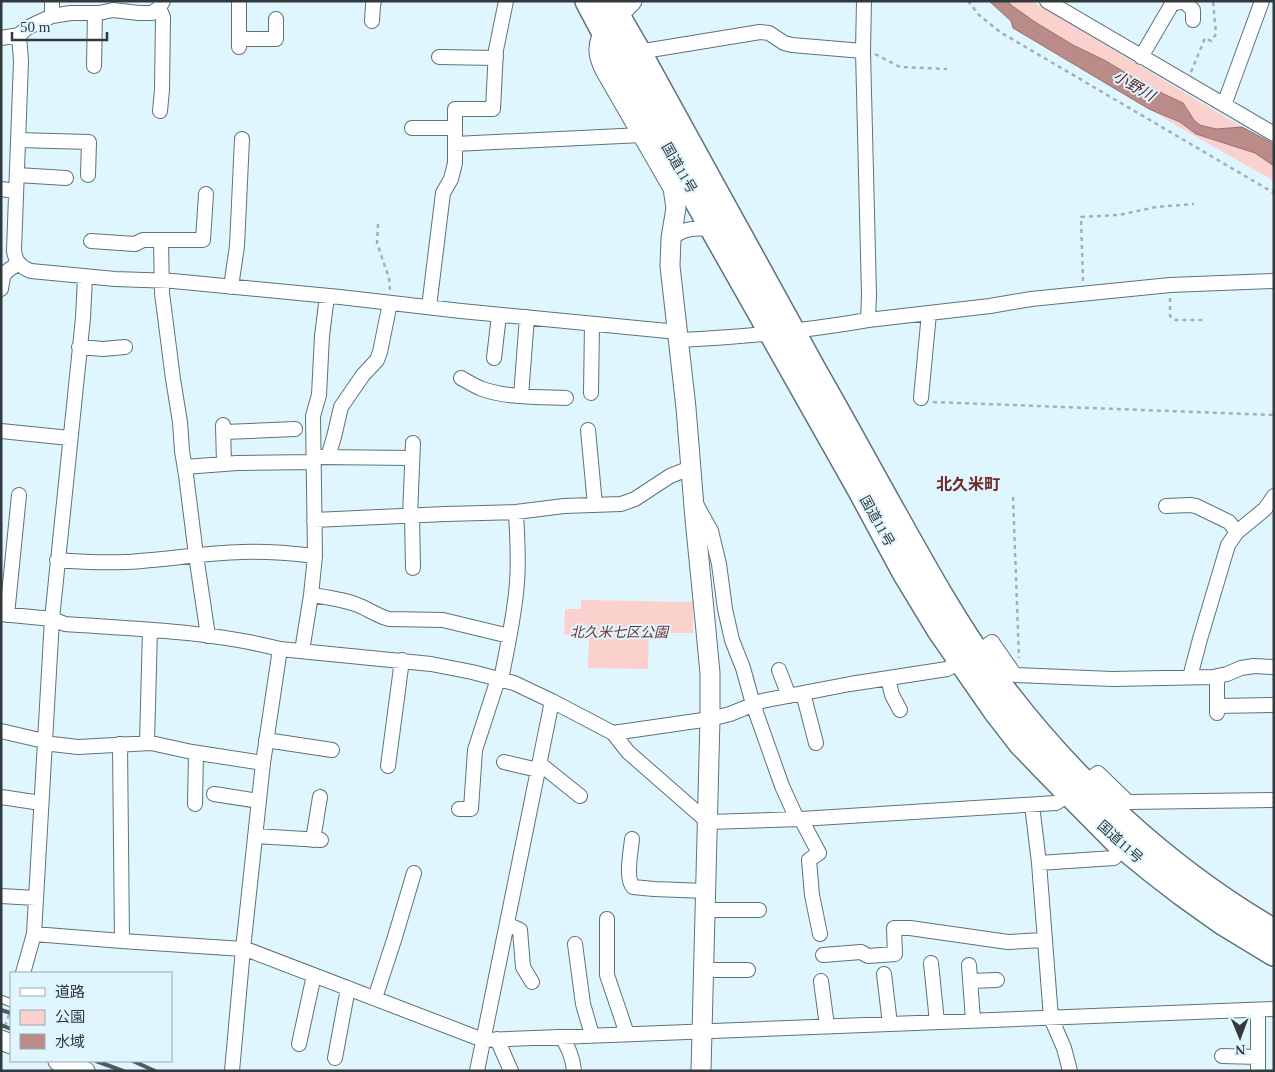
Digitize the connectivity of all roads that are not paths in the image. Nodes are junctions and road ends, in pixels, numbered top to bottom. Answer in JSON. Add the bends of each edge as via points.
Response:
{"nodes":[{"id":1,"x":52,"y":1,"type":"edge"},
{"id":2,"x":239,"y":1,"type":"edge"},
{"id":3,"x":374,"y":1,"type":"edge"},
{"id":4,"x":506,"y":1,"type":"edge"},
{"id":5,"x":588,"y":1,"type":"edge"},
{"id":6,"x":864,"y":1,"type":"edge"},
{"id":7,"x":1047,"y":1,"type":"edge"},
{"id":8,"x":1262,"y":1,"type":"edge"},
{"id":9,"x":1185,"y":2,"type":"edge"},
{"id":10,"x":154,"y":6,"type":"edge"},
{"id":11,"x":95,"y":13,"type":"junction"},
{"id":12,"x":615,"y":13,"type":"edge"},
{"id":13,"x":52,"y":16,"type":"junction"},
{"id":14,"x":276,"y":20,"type":"dead end"},
{"id":15,"x":1193,"y":20,"type":"dead end"},
{"id":16,"x":372,"y":21,"type":"dead end"},
{"id":17,"x":19,"y":35,"type":"junction"},
{"id":18,"x":1,"y":38,"type":"edge"},
{"id":19,"x":863,"y":51,"type":"junction"},
{"id":20,"x":638,"y":52,"type":"junction"},
{"id":21,"x":439,"y":57,"type":"dead end"},
{"id":22,"x":1142,"y":57,"type":"junction"},
{"id":23,"x":496,"y":58,"type":"junction"},
{"id":24,"x":94,"y":66,"type":"dead end"},
{"id":25,"x":1224,"y":104,"type":"junction"},
{"id":26,"x":160,"y":111,"type":"dead end"},
{"id":27,"x":412,"y":128,"type":"dead end"},
{"id":28,"x":455,"y":128,"type":"junction"},
{"id":29,"x":1274,"y":134,"type":"edge"},
{"id":30,"x":642,"y":135,"type":"junction"},
{"id":31,"x":242,"y":139,"type":"dead end"},
{"id":32,"x":18,"y":140,"type":"junction"},
{"id":33,"x":455,"y":144,"type":"junction"},
{"id":34,"x":17,"y":175,"type":"junction"},
{"id":35,"x":88,"y":175,"type":"dead end"},
{"id":36,"x":66,"y":178,"type":"dead end"},
{"id":37,"x":1,"y":189,"type":"edge"},
{"id":38,"x":16,"y":191,"type":"junction"},
{"id":39,"x":206,"y":194,"type":"dead end"},
{"id":40,"x":714,"y":229,"type":"junction"},
{"id":41,"x":671,"y":238,"type":"junction"},
{"id":42,"x":161,"y":240,"type":"junction"},
{"id":43,"x":91,"y":241,"type":"dead end"},
{"id":44,"x":18,"y":264,"type":"junction"},
{"id":45,"x":85,"y":277,"type":"junction"},
{"id":46,"x":162,"y":281,"type":"junction"},
{"id":47,"x":1274,"y":281,"type":"edge"},
{"id":48,"x":231,"y":287,"type":"junction"},
{"id":49,"x":1,"y":289,"type":"edge"},
{"id":50,"x":327,"y":296,"type":"junction"},
{"id":51,"x":390,"y":303,"type":"junction"},
{"id":52,"x":429,"y":308,"type":"junction"},
{"id":53,"x":929,"y":313,"type":"junction"},
{"id":54,"x":499,"y":315,"type":"junction"},
{"id":55,"x":527,"y":318,"type":"junction"},
{"id":56,"x":868,"y":320,"type":"junction"},
{"id":57,"x":592,"y":324,"type":"junction"},
{"id":58,"x":782,"y":332,"type":"junction"},
{"id":59,"x":678,"y":336,"type":"junction"},
{"id":60,"x":79,"y":347,"type":"junction"},
{"id":61,"x":125,"y":347,"type":"dead end"},
{"id":62,"x":494,"y":358,"type":"dead end"},
{"id":63,"x":461,"y":378,"type":"dead end"},
{"id":64,"x":591,"y":393,"type":"dead end"},
{"id":65,"x":521,"y":396,"type":"junction"},
{"id":66,"x":566,"y":398,"type":"dead end"},
{"id":67,"x":921,"y":398,"type":"road end"},
{"id":68,"x":295,"y":429,"type":"dead end"},
{"id":69,"x":588,"y":430,"type":"dead end"},
{"id":70,"x":1,"y":431,"type":"edge"},
{"id":71,"x":70,"y":438,"type":"junction"},
{"id":72,"x":414,"y":443,"type":"dead end"},
{"id":73,"x":328,"y":457,"type":"junction"},
{"id":74,"x":412,"y":458,"type":"junction"},
{"id":75,"x":313,"y":459,"type":"junction"},
{"id":76,"x":224,"y":464,"type":"junction"},
{"id":77,"x":185,"y":467,"type":"junction"},
{"id":78,"x":690,"y":468,"type":"junction"},
{"id":79,"x":19,"y":495,"type":"dead end"},
{"id":80,"x":1274,"y":496,"type":"edge"},
{"id":81,"x":693,"y":499,"type":"junction"},
{"id":82,"x":595,"y":504,"type":"junction"},
{"id":83,"x":1166,"y":506,"type":"dead end"},
{"id":84,"x":516,"y":512,"type":"junction"},
{"id":85,"x":411,"y":516,"type":"junction"},
{"id":86,"x":314,"y":520,"type":"junction"},
{"id":87,"x":1237,"y":532,"type":"junction"},
{"id":88,"x":196,"y":555,"type":"junction"},
{"id":89,"x":315,"y":556,"type":"junction"},
{"id":90,"x":58,"y":560,"type":"junction"},
{"id":91,"x":413,"y":568,"type":"dead end"},
{"id":92,"x":311,"y":595,"type":"junction"},
{"id":93,"x":4,"y":614,"type":"edge"},
{"id":94,"x":52,"y":619,"type":"junction"},
{"id":95,"x":150,"y":630,"type":"junction"},
{"id":96,"x":208,"y":636,"type":"junction"},
{"id":97,"x":509,"y":636,"type":"junction"},
{"id":98,"x":280,"y":649,"type":"junction"},
{"id":99,"x":302,"y":651,"type":"junction"},
{"id":100,"x":969,"y":657,"type":"junction"},
{"id":101,"x":402,"y":660,"type":"junction"},
{"id":102,"x":1274,"y":666,"type":"edge"},
{"id":103,"x":779,"y":670,"type":"dead end"},
{"id":104,"x":1217,"y":676,"type":"junction"},
{"id":105,"x":1190,"y":677,"type":"junction"},
{"id":106,"x":888,"y":678,"type":"junction"},
{"id":107,"x":500,"y":680,"type":"junction"},
{"id":108,"x":796,"y":694,"type":"junction"},
{"id":109,"x":552,"y":701,"type":"junction"},
{"id":110,"x":754,"y":704,"type":"junction"},
{"id":111,"x":1272,"y":705,"type":"dead end"},
{"id":112,"x":900,"y":710,"type":"dead end"},
{"id":113,"x":710,"y":720,"type":"junction"},
{"id":114,"x":1,"y":731,"type":"edge"},
{"id":115,"x":613,"y":732,"type":"junction"},
{"id":116,"x":266,"y":740,"type":"junction"},
{"id":117,"x":44,"y":741,"type":"junction"},
{"id":118,"x":147,"y":743,"type":"junction"},
{"id":119,"x":816,"y":743,"type":"dead end"},
{"id":120,"x":120,"y":744,"type":"junction"},
{"id":121,"x":332,"y":750,"type":"dead end"},
{"id":122,"x":196,"y":753,"type":"junction"},
{"id":123,"x":263,"y":762,"type":"junction"},
{"id":124,"x":504,"y":762,"type":"dead end"},
{"id":125,"x":388,"y":766,"type":"dead end"},
{"id":126,"x":539,"y":767,"type":"junction"},
{"id":127,"x":1077,"y":789,"type":"junction"},
{"id":128,"x":214,"y":794,"type":"dead end"},
{"id":129,"x":580,"y":796,"type":"dead end"},
{"id":130,"x":1,"y":797,"type":"edge"},
{"id":131,"x":320,"y":797,"type":"dead end"},
{"id":132,"x":1274,"y":800,"type":"edge"},
{"id":133,"x":259,"y":801,"type":"junction"},
{"id":134,"x":41,"y":803,"type":"junction"},
{"id":135,"x":194,"y":804,"type":"dead end"},
{"id":136,"x":1032,"y":805,"type":"junction"},
{"id":137,"x":459,"y":809,"type":"dead end"},
{"id":138,"x":799,"y":819,"type":"junction"},
{"id":139,"x":708,"y":822,"type":"junction"},
{"id":140,"x":255,"y":836,"type":"junction"},
{"id":141,"x":632,"y":839,"type":"dead end"},
{"id":142,"x":1123,"y":846,"type":"junction"},
{"id":143,"x":1039,"y":862,"type":"junction"},
{"id":144,"x":414,"y":873,"type":"dead end"},
{"id":145,"x":706,"y":891,"type":"junction"},
{"id":146,"x":1,"y":896,"type":"edge"},
{"id":147,"x":36,"y":898,"type":"junction"},
{"id":148,"x":706,"y":910,"type":"junction"},
{"id":149,"x":759,"y":910,"type":"dead end"},
{"id":150,"x":607,"y":919,"type":"dead end"},
{"id":151,"x":507,"y":924,"type":"junction"},
{"id":152,"x":1274,"y":932,"type":"edge"},
{"id":153,"x":34,"y":934,"type":"junction"},
{"id":154,"x":820,"y":934,"type":"dead end"},
{"id":155,"x":1044,"y":940,"type":"junction"},
{"id":156,"x":122,"y":941,"type":"junction"},
{"id":157,"x":575,"y":944,"type":"dead end"},
{"id":158,"x":243,"y":949,"type":"junction"},
{"id":159,"x":1274,"y":953,"type":"edge"},
{"id":160,"x":823,"y":955,"type":"dead end"},
{"id":161,"x":931,"y":963,"type":"dead end"},
{"id":162,"x":969,"y":965,"type":"dead end"},
{"id":163,"x":704,"y":970,"type":"junction"},
{"id":164,"x":748,"y":970,"type":"dead end"},
{"id":165,"x":23,"y":972,"type":"edge"},
{"id":166,"x":884,"y":974,"type":"dead end"},
{"id":167,"x":314,"y":975,"type":"junction"},
{"id":168,"x":997,"y":980,"type":"dead end"},
{"id":169,"x":821,"y":981,"type":"dead end"},
{"id":170,"x":970,"y":981,"type":"junction"},
{"id":171,"x":532,"y":982,"type":"dead end"},
{"id":172,"x":348,"y":988,"type":"junction"},
{"id":173,"x":375,"y":998,"type":"junction"},
{"id":174,"x":1274,"y":1009,"type":"edge"},
{"id":175,"x":1258,"y":1010,"type":"junction"},
{"id":176,"x":1050,"y":1018,"type":"junction"},
{"id":177,"x":973,"y":1020,"type":"junction"},
{"id":178,"x":937,"y":1022,"type":"junction"},
{"id":179,"x":890,"y":1024,"type":"junction"},
{"id":180,"x":827,"y":1026,"type":"junction"},
{"id":181,"x":702,"y":1031,"type":"junction"},
{"id":182,"x":627,"y":1034,"type":"junction"},
{"id":183,"x":592,"y":1036,"type":"junction"},
{"id":184,"x":562,"y":1037,"type":"junction"},
{"id":185,"x":490,"y":1040,"type":"junction"},
{"id":186,"x":299,"y":1044,"type":"dead end"},
{"id":187,"x":1222,"y":1056,"type":"dead end"},
{"id":188,"x":334,"y":1058,"type":"dead end"},
{"id":189,"x":61,"y":1062,"type":"edge"},
{"id":190,"x":1258,"y":1064,"type":"edge"},
{"id":191,"x":85,"y":1071,"type":"edge"},
{"id":192,"x":232,"y":1071,"type":"edge"},
{"id":193,"x":477,"y":1071,"type":"edge"},
{"id":194,"x":511,"y":1071,"type":"edge"},
{"id":195,"x":574,"y":1071,"type":"edge"},
{"id":196,"x":702,"y":1071,"type":"edge"},
{"id":197,"x":1070,"y":1071,"type":"edge"}],
"edges":[{"from":1,"to":13,"type":"street"},
{"from":2,"to":14,"type":"street","via":[[239,43],[276,39]]},
{"from":3,"to":16,"type":"street"},
{"from":4,"to":23,"type":"street"},
{"from":5,"to":12,"type":"highway","name":"国道11号"},
{"from":6,"to":19,"type":"street"},
{"from":7,"to":22,"type":"street"},
{"from":8,"to":25,"type":"street"},
{"from":9,"to":15,"type":"street","via":[[1193,10]]},
{"from":9,"to":22,"type":"street","via":[[1172,4]]},
{"from":10,"to":11,"type":"street"},
{"from":10,"to":26,"type":"street","via":[[163,18]]},
{"from":11,"to":13,"type":"street"},
{"from":11,"to":24,"type":"street"},
{"from":12,"to":20,"type":"highway","name":"国道11号"},
{"from":12,"to":30,"type":"street","via":[[598,49],[599,58]]},
{"from":12,"to":40,"type":"highway","name":"国道11号","via":[[646,110]]},
{"from":13,"to":17,"type":"street"},
{"from":17,"to":18,"type":"street"},
{"from":17,"to":32,"type":"street"},
{"from":19,"to":20,"type":"street","via":[[792,45],[760,32]]},
{"from":19,"to":56,"type":"street"},
{"from":20,"to":58,"type":"highway","name":"国道11号"},
{"from":21,"to":23,"type":"street"},
{"from":22,"to":25,"type":"street"},
{"from":23,"to":28,"type":"street","via":[[493,109],[455,109]]},
{"from":25,"to":29,"type":"street"},
{"from":27,"to":28,"type":"street"},
{"from":28,"to":33,"type":"street"},
{"from":30,"to":33,"type":"street"},
{"from":30,"to":41,"type":"street","via":[[673,188],[676,208]]},
{"from":31,"to":48,"type":"street","via":[[237,246]]},
{"from":32,"to":34,"type":"street"},
{"from":32,"to":35,"type":"street","via":[[89,142]]},
{"from":33,"to":52,"type":"street","via":[[455,163],[443,193]]},
{"from":34,"to":36,"type":"street"},
{"from":34,"to":38,"type":"street"},
{"from":37,"to":38,"type":"street"},
{"from":38,"to":44,"type":"street","via":[[14,250]]},
{"from":39,"to":42,"type":"street","via":[[203,240]]},
{"from":40,"to":41,"type":"street","via":[[695,228]]},
{"from":40,"to":58,"type":"highway","name":"国道11号"},
{"from":41,"to":59,"type":"street","via":[[670,266]]},
{"from":42,"to":43,"type":"street","via":[[143,240],[135,244]]},
{"from":42,"to":46,"type":"street"},
{"from":44,"to":45,"type":"street","via":[[30,271]]},
{"from":44,"to":49,"type":"street","via":[[5,271]]},
{"from":45,"to":46,"type":"street"},
{"from":45,"to":60,"type":"street"},
{"from":46,"to":48,"type":"street"},
{"from":46,"to":77,"type":"street"},
{"from":47,"to":53,"type":"street","via":[[1170,285]]},
{"from":48,"to":50,"type":"street"},
{"from":50,"to":51,"type":"street"},
{"from":50,"to":75,"type":"street","via":[[319,395],[313,416]]},
{"from":51,"to":52,"type":"street"},
{"from":51,"to":73,"type":"street","via":[[377,360],[362,375],[341,407]]},
{"from":52,"to":54,"type":"street"},
{"from":53,"to":56,"type":"street"},
{"from":53,"to":67,"type":"street"},
{"from":54,"to":55,"type":"street"},
{"from":54,"to":62,"type":"street"},
{"from":55,"to":57,"type":"street"},
{"from":55,"to":65,"type":"street"},
{"from":56,"to":58,"type":"street"},
{"from":57,"to":59,"type":"street"},
{"from":57,"to":64,"type":"street"},
{"from":58,"to":59,"type":"street","via":[[734,337]]},
{"from":58,"to":100,"type":"highway","name":"国道11号","via":[[906,574],[940,630]]},
{"from":59,"to":78,"type":"street"},
{"from":60,"to":61,"type":"street","via":[[102,350]]},
{"from":60,"to":71,"type":"street"},
{"from":63,"to":65,"type":"street","via":[[482,389]]},
{"from":65,"to":66,"type":"street"},
{"from":68,"to":76,"type":"street","via":[[224,428]]},
{"from":69,"to":82,"type":"street"},
{"from":70,"to":71,"type":"street"},
{"from":71,"to":90,"type":"street"},
{"from":72,"to":74,"type":"street"},
{"from":73,"to":74,"type":"street"},
{"from":73,"to":75,"type":"street"},
{"from":74,"to":85,"type":"street"},
{"from":75,"to":76,"type":"street"},
{"from":75,"to":86,"type":"street"},
{"from":76,"to":77,"type":"street"},
{"from":77,"to":88,"type":"street"},
{"from":78,"to":81,"type":"street"},
{"from":78,"to":82,"type":"street","via":[[670,476],[635,499],[621,504]]},
{"from":79,"to":93,"type":"street"},
{"from":80,"to":87,"type":"street","via":[[1265,509]]},
{"from":81,"to":110,"type":"street","via":[[711,531],[720,564],[732,640]]},
{"from":81,"to":113,"type":"street","via":[[710,673]]},
{"from":82,"to":84,"type":"street"},
{"from":83,"to":87,"type":"street","via":[[1196,506],[1229,522]]},
{"from":84,"to":85,"type":"street"},
{"from":84,"to":97,"type":"street","via":[[517,583]]},
{"from":85,"to":86,"type":"street"},
{"from":85,"to":91,"type":"street"},
{"from":86,"to":89,"type":"street"},
{"from":87,"to":105,"type":"street","via":[[1228,545]]},
{"from":88,"to":89,"type":"street","via":[[278,552]]},
{"from":88,"to":90,"type":"street","via":[[128,562]]},
{"from":88,"to":96,"type":"street"},
{"from":89,"to":92,"type":"street"},
{"from":90,"to":94,"type":"street"},
{"from":92,"to":97,"type":"street","via":[[356,604],[389,619],[443,620]]},
{"from":92,"to":99,"type":"street"},
{"from":93,"to":94,"type":"street"},
{"from":94,"to":95,"type":"street","via":[[65,624]]},
{"from":94,"to":117,"type":"street"},
{"from":95,"to":96,"type":"street"},
{"from":95,"to":118,"type":"street"},
{"from":96,"to":98,"type":"street"},
{"from":97,"to":107,"type":"street"},
{"from":98,"to":99,"type":"street"},
{"from":98,"to":116,"type":"street"},
{"from":99,"to":101,"type":"street"},
{"from":100,"to":105,"type":"street","via":[[992,642],[1016,675],[1112,679]]},
{"from":100,"to":106,"type":"street","via":[[947,669]]},
{"from":100,"to":127,"type":"highway","name":"国道11号","via":[[997,712],[1021,743]]},
{"from":101,"to":107,"type":"street"},
{"from":101,"to":125,"type":"street"},
{"from":102,"to":104,"type":"street","via":[[1241,668]]},
{"from":103,"to":108,"type":"street"},
{"from":104,"to":105,"type":"street"},
{"from":104,"to":111,"type":"street","via":[[1217,709]]},
{"from":106,"to":108,"type":"street"},
{"from":106,"to":112,"type":"street"},
{"from":107,"to":109,"type":"street"},
{"from":107,"to":137,"type":"street","via":[[470,749],[471,809]]},
{"from":108,"to":110,"type":"street"},
{"from":108,"to":119,"type":"street"},
{"from":109,"to":115,"type":"street"},
{"from":109,"to":126,"type":"street"},
{"from":110,"to":113,"type":"street"},
{"from":110,"to":138,"type":"street","via":[[782,786]]},
{"from":113,"to":115,"type":"street"},
{"from":113,"to":139,"type":"street"},
{"from":114,"to":117,"type":"street"},
{"from":115,"to":139,"type":"street","via":[[628,752]]},
{"from":116,"to":121,"type":"street"},
{"from":116,"to":123,"type":"street"},
{"from":117,"to":120,"type":"street","via":[[78,747]]},
{"from":117,"to":134,"type":"street"},
{"from":118,"to":120,"type":"street"},
{"from":118,"to":122,"type":"street"},
{"from":120,"to":156,"type":"street"},
{"from":122,"to":123,"type":"street"},
{"from":122,"to":135,"type":"street"},
{"from":123,"to":133,"type":"street"},
{"from":124,"to":126,"type":"street"},
{"from":126,"to":129,"type":"street"},
{"from":126,"to":151,"type":"street"},
{"from":127,"to":132,"type":"street","via":[[1098,773],[1128,802]]},
{"from":127,"to":136,"type":"street","via":[[1056,803]]},
{"from":127,"to":142,"type":"highway","name":"国道11号"},
{"from":127,"to":152,"type":"highway","name":"国道11号","via":[[1235,908]]},
{"from":128,"to":133,"type":"street"},
{"from":130,"to":134,"type":"street"},
{"from":131,"to":140,"type":"street","via":[[317,840]]},
{"from":133,"to":140,"type":"street"},
{"from":134,"to":147,"type":"street"},
{"from":136,"to":138,"type":"street"},
{"from":136,"to":143,"type":"street"},
{"from":138,"to":139,"type":"street"},
{"from":138,"to":154,"type":"street","via":[[819,853],[809,860]]},
{"from":139,"to":145,"type":"street"},
{"from":140,"to":158,"type":"street"},
{"from":141,"to":145,"type":"street","via":[[629,883],[633,887]]},
{"from":142,"to":143,"type":"street","via":[[1114,858]]},
{"from":142,"to":159,"type":"highway","name":"国道11号","via":[[1223,922]]},
{"from":143,"to":155,"type":"street"},
{"from":144,"to":173,"type":"street"},
{"from":145,"to":148,"type":"street"},
{"from":146,"to":147,"type":"street"},
{"from":147,"to":153,"type":"street"},
{"from":148,"to":149,"type":"street"},
{"from":148,"to":163,"type":"street"},
{"from":150,"to":182,"type":"street","via":[[607,975]]},
{"from":151,"to":171,"type":"street","via":[[520,930],[523,967]]},
{"from":151,"to":185,"type":"street"},
{"from":153,"to":156,"type":"street"},
{"from":153,"to":165,"type":"street"},
{"from":155,"to":160,"type":"street","via":[[1008,942],[894,928],[895,954]]},
{"from":155,"to":176,"type":"street"},
{"from":156,"to":158,"type":"street"},
{"from":157,"to":183,"type":"street","via":[[583,1004]]},
{"from":158,"to":167,"type":"street"},
{"from":158,"to":192,"type":"street"},
{"from":161,"to":178,"type":"street"},
{"from":162,"to":170,"type":"street"},
{"from":163,"to":164,"type":"street"},
{"from":163,"to":181,"type":"street"},
{"from":166,"to":179,"type":"street"},
{"from":167,"to":172,"type":"street"},
{"from":167,"to":186,"type":"street"},
{"from":168,"to":170,"type":"street"},
{"from":169,"to":180,"type":"street"},
{"from":170,"to":177,"type":"street"},
{"from":172,"to":173,"type":"street"},
{"from":172,"to":188,"type":"street"},
{"from":173,"to":185,"type":"street"},
{"from":174,"to":175,"type":"street"},
{"from":175,"to":176,"type":"street"},
{"from":175,"to":190,"type":"street"},
{"from":176,"to":177,"type":"street"},
{"from":176,"to":197,"type":"street","via":[[1064,1048]]},
{"from":177,"to":178,"type":"street"},
{"from":178,"to":179,"type":"street"},
{"from":179,"to":180,"type":"street"},
{"from":180,"to":181,"type":"street"},
{"from":181,"to":182,"type":"street"},
{"from":181,"to":196,"type":"street"},
{"from":182,"to":183,"type":"street"},
{"from":183,"to":184,"type":"street"},
{"from":184,"to":185,"type":"street"},
{"from":184,"to":195,"type":"street","via":[[569,1049]]},
{"from":185,"to":193,"type":"street"},
{"from":185,"to":194,"type":"street"},
{"from":187,"to":190,"type":"street"},
{"from":189,"to":191,"type":"street"}]}
